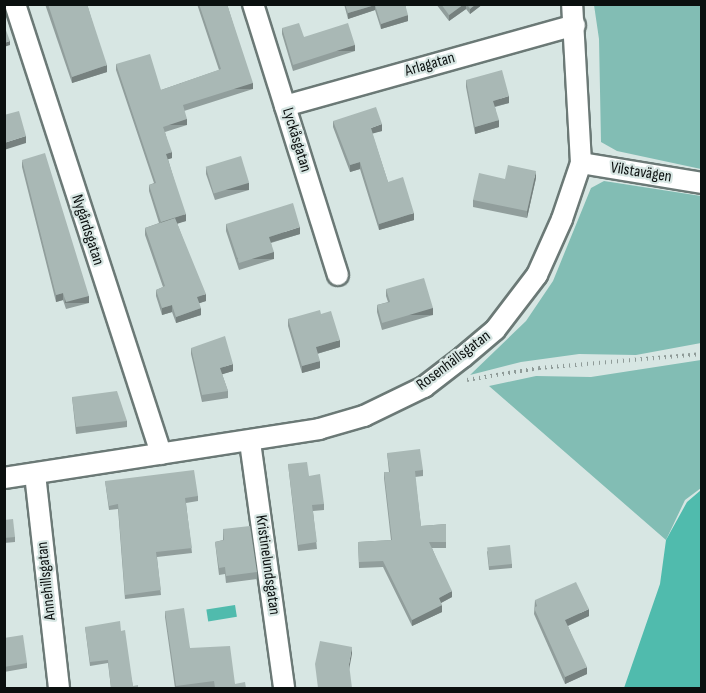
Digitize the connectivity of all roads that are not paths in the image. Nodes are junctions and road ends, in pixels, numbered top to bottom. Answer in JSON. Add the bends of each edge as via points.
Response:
{"nodes":[{"id":1,"x":15,"y":4,"type":"edge"},
{"id":2,"x":253,"y":4,"type":"edge"},
{"id":3,"x":572,"y":4,"type":"edge"},
{"id":4,"x":576,"y":24,"type":"junction"},
{"id":5,"x":285,"y":106,"type":"junction"},
{"id":6,"x":581,"y":163,"type":"junction"},
{"id":7,"x":702,"y":183,"type":"edge"},
{"id":8,"x":338,"y":275,"type":"dead end"},
{"id":9,"x":250,"y":442,"type":"junction"},
{"id":10,"x":161,"y":454,"type":"junction"},
{"id":11,"x":35,"y":474,"type":"junction"},
{"id":12,"x":4,"y":478,"type":"edge"},
{"id":13,"x":59,"y":688,"type":"edge"},
{"id":14,"x":284,"y":688,"type":"edge"}],
"edges":[{"from":1,"to":10,"type":"street","name":"Nygårdsgatan"},
{"from":2,"to":5,"type":"street","name":"Lyckåsgatan"},
{"from":3,"to":4,"type":"street","name":"Rosenhällsgatan"},
{"from":4,"to":5,"type":"street","name":"Arlagatan"},
{"from":4,"to":6,"type":"street","name":"Rosenhällsgatan"},
{"from":5,"to":8,"type":"street","name":"Lyckåsgatan"},
{"from":6,"to":7,"type":"street","name":"Vilstavägen"},
{"from":6,"to":9,"type":"street","name":"Rosenhällsgatan","via":[[537,275],[495,330],[463,357],[424,387],[364,416]]},
{"from":9,"to":10,"type":"street","name":"Rosenhällsgatan"},
{"from":9,"to":14,"type":"street","name":"Kristinelundsgatan"},
{"from":10,"to":11,"type":"street","name":"Rosenhällsgatan"},
{"from":11,"to":12,"type":"street","name":"Rosenhällsgatan"},
{"from":11,"to":13,"type":"street","name":"Annehillsgatan"}]}
